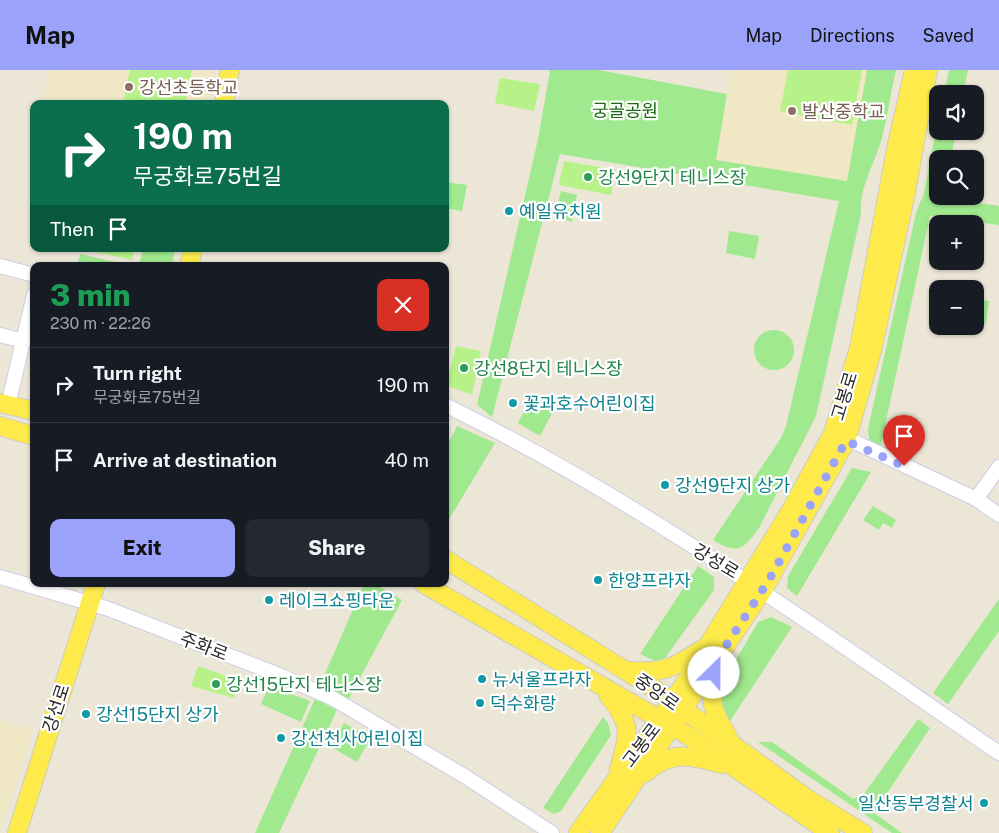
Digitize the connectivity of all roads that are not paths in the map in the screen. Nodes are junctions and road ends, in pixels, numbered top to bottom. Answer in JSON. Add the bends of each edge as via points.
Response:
{"nodes":[{"id":1,"x":230,"y":70,"type":"edge"},
{"id":2,"x":914,"y":70,"type":"edge"},
{"id":3,"x":928,"y":70,"type":"edge"},
{"id":4,"x":225,"y":100,"type":"edge"},
{"id":5,"x":0,"y":266,"type":"edge"},
{"id":6,"x":30,"y":274,"type":"edge"},
{"id":7,"x":30,"y":313,"type":"edge"},
{"id":8,"x":0,"y":335,"type":"edge"},
{"id":9,"x":24,"y":341,"type":"junction"},
{"id":10,"x":4,"y":404,"type":"edge"},
{"id":11,"x":449,"y":407,"type":"edge"},
{"id":12,"x":30,"y":410,"type":"edge"},
{"id":13,"x":1,"y":430,"type":"edge"},
{"id":14,"x":30,"y":435,"type":"edge"},
{"id":15,"x":846,"y":441,"type":"junction"},
{"id":16,"x":999,"y":467,"type":"edge"},
{"id":17,"x":976,"y":499,"type":"junction"},
{"id":18,"x":999,"y":515,"type":"edge"},
{"id":19,"x":449,"y":561,"type":"edge"},
{"id":20,"x":0,"y":577,"type":"edge"},
{"id":21,"x":746,"y":579,"type":"junction"},
{"id":22,"x":30,"y":585,"type":"edge"},
{"id":23,"x":36,"y":587,"type":"edge"},
{"id":24,"x":95,"y":587,"type":"edge"},
{"id":25,"x":429,"y":587,"type":"edge"},
{"id":26,"x":763,"y":590,"type":"junction"},
{"id":27,"x":89,"y":602,"type":"junction"},
{"id":28,"x":712,"y":654,"type":"junction"},
{"id":29,"x":627,"y":671,"type":"junction"},
{"id":30,"x":602,"y":686,"type":"junction"},
{"id":31,"x":678,"y":706,"type":"junction"},
{"id":32,"x":666,"y":723,"type":"junction"},
{"id":33,"x":734,"y":746,"type":"junction"},
{"id":34,"x":999,"y":754,"type":"edge"},
{"id":35,"x":734,"y":768,"type":"junction"},
{"id":36,"x":618,"y":776,"type":"junction"},
{"id":37,"x":634,"y":783,"type":"junction"},
{"id":38,"x":17,"y":833,"type":"edge"},
{"id":39,"x":552,"y":833,"type":"edge"},
{"id":40,"x":578,"y":833,"type":"edge"},
{"id":41,"x":600,"y":833,"type":"edge"},
{"id":42,"x":830,"y":833,"type":"edge"},
{"id":43,"x":863,"y":833,"type":"edge"}],
"edges":[{"from":1,"to":4,"type":"main road"},
{"from":2,"to":21,"type":"main road","name":"고봉로","via":[[859,348],[833,433]]},
{"from":3,"to":15,"type":"main road","name":"고봉로","via":[[872,351]]},
{"from":5,"to":6,"type":"street"},
{"from":7,"to":9,"type":"street"},
{"from":8,"to":9,"type":"street"},
{"from":9,"to":10,"type":"street"},
{"from":10,"to":12,"type":"main road"},
{"from":11,"to":21,"type":"street","name":"강성로","via":[[604,492]]},
{"from":13,"to":14,"type":"main road"},
{"from":15,"to":17,"type":"street","via":[[857,443]]},
{"from":15,"to":26,"type":"main road","name":"고봉로"},
{"from":16,"to":17,"type":"street"},
{"from":17,"to":18,"type":"street"},
{"from":19,"to":29,"type":"main road","name":"중앙로"},
{"from":20,"to":22,"type":"street","name":"주화로"},
{"from":21,"to":26,"type":"street","name":"강성로"},
{"from":21,"to":28,"type":"main road","name":"고봉로"},
{"from":23,"to":27,"type":"street","name":"주화로"},
{"from":24,"to":27,"type":"main road","name":"강선로"},
{"from":25,"to":30,"type":"main road","name":"중앙로"},
{"from":26,"to":28,"type":"main road","name":"고봉로"},
{"from":26,"to":34,"type":"street","name":"강성로"},
{"from":27,"to":38,"type":"main road","name":"강선로"},
{"from":27,"to":39,"type":"street","name":"주화로","via":[[332,698],[466,777]]},
{"from":28,"to":29,"type":"main road","via":[[668,670]]},
{"from":28,"to":31,"type":"main road","name":"고봉로"},
{"from":28,"to":33,"type":"main road","via":[[711,704]]},
{"from":29,"to":31,"type":"main road","name":"중앙로"},
{"from":30,"to":32,"type":"main road","name":"중앙로"},
{"from":30,"to":36,"type":"main road","via":[[627,722],[627,738]]},
{"from":31,"to":32,"type":"main road","name":"고봉로"},
{"from":31,"to":33,"type":"main road","name":"중앙로"},
{"from":32,"to":35,"type":"main road","name":"중앙로"},
{"from":32,"to":36,"type":"main road","name":"고봉로"},
{"from":32,"to":37,"type":"main road","name":"고봉로"},
{"from":33,"to":43,"type":"main road","name":"중앙로","via":[[811,801]]},
{"from":35,"to":37,"type":"main road","via":[[676,756],[657,762]]},
{"from":35,"to":42,"type":"main road","name":"중앙로"},
{"from":36,"to":40,"type":"main road","name":"고봉로"},
{"from":37,"to":41,"type":"main road","name":"고봉로"}]}
